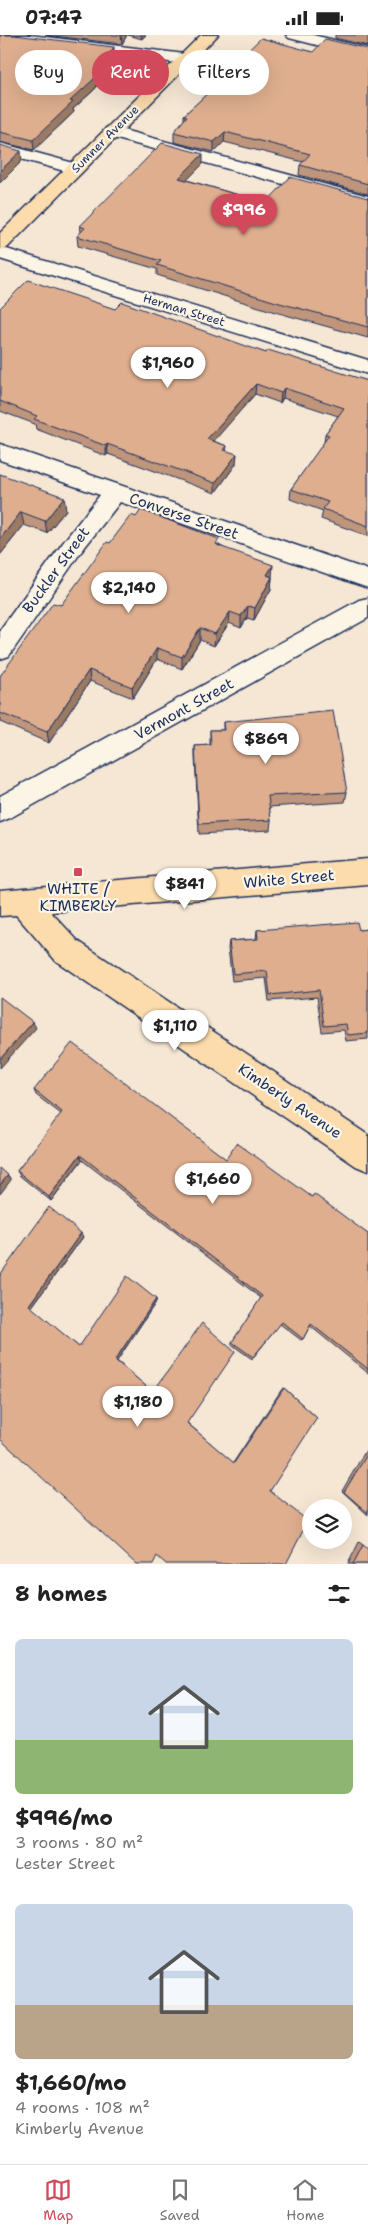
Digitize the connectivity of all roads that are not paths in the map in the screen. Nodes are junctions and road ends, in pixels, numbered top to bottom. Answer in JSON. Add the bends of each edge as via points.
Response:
{"nodes":[{"id":1,"x":210,"y":35,"type":"edge"},
{"id":2,"x":294,"y":35,"type":"edge"},
{"id":3,"x":0,"y":36,"type":"edge"},
{"id":4,"x":194,"y":50,"type":"edge"},
{"id":5,"x":368,"y":53,"type":"edge"},
{"id":6,"x":179,"y":58,"type":"edge"},
{"id":7,"x":179,"y":65,"type":"edge"},
{"id":8,"x":112,"y":132,"type":"junction"},
{"id":9,"x":0,"y":148,"type":"edge"},
{"id":10,"x":75,"y":169,"type":"junction"},
{"id":11,"x":368,"y":202,"type":"edge"},
{"id":12,"x":0,"y":244,"type":"edge"},
{"id":13,"x":0,"y":253,"type":"edge"},
{"id":14,"x":368,"y":367,"type":"edge"},
{"id":15,"x":0,"y":452,"type":"edge"},
{"id":16,"x":114,"y":493,"type":"junction"},
{"id":17,"x":368,"y":579,"type":"edge"},
{"id":18,"x":368,"y":607,"type":"edge"},
{"id":19,"x":0,"y":649,"type":"edge"},
{"id":20,"x":0,"y":810,"type":"edge"},
{"id":21,"x":368,"y":873,"type":"edge"},
{"id":22,"x":12,"y":903,"type":"edge"},
{"id":23,"x":368,"y":1154,"type":"edge"}],
"edges":[{"from":1,"to":4,"type":"main road","name":"Sumner Avenue"},
{"from":2,"to":5,"type":"street"},
{"from":3,"to":6,"type":"street"},
{"from":7,"to":8,"type":"main road","name":"Sumner Avenue"},
{"from":8,"to":10,"type":"main road","name":"Sumner Avenue"},
{"from":8,"to":11,"type":"street"},
{"from":9,"to":10,"type":"street"},
{"from":10,"to":12,"type":"main road","name":"Sumner Avenue"},
{"from":13,"to":14,"type":"street","name":"Herman Street"},
{"from":15,"to":16,"type":"street","name":"Converse Street"},
{"from":16,"to":17,"type":"street","name":"Converse Street"},
{"from":16,"to":19,"type":"street","name":"Buckler Street"},
{"from":18,"to":20,"type":"street","name":"Vermont Street"},
{"from":21,"to":22,"type":"main road","name":"White Street"},
{"from":22,"to":23,"type":"main road","name":"Kimberly Avenue","via":[[67,951]]}]}
